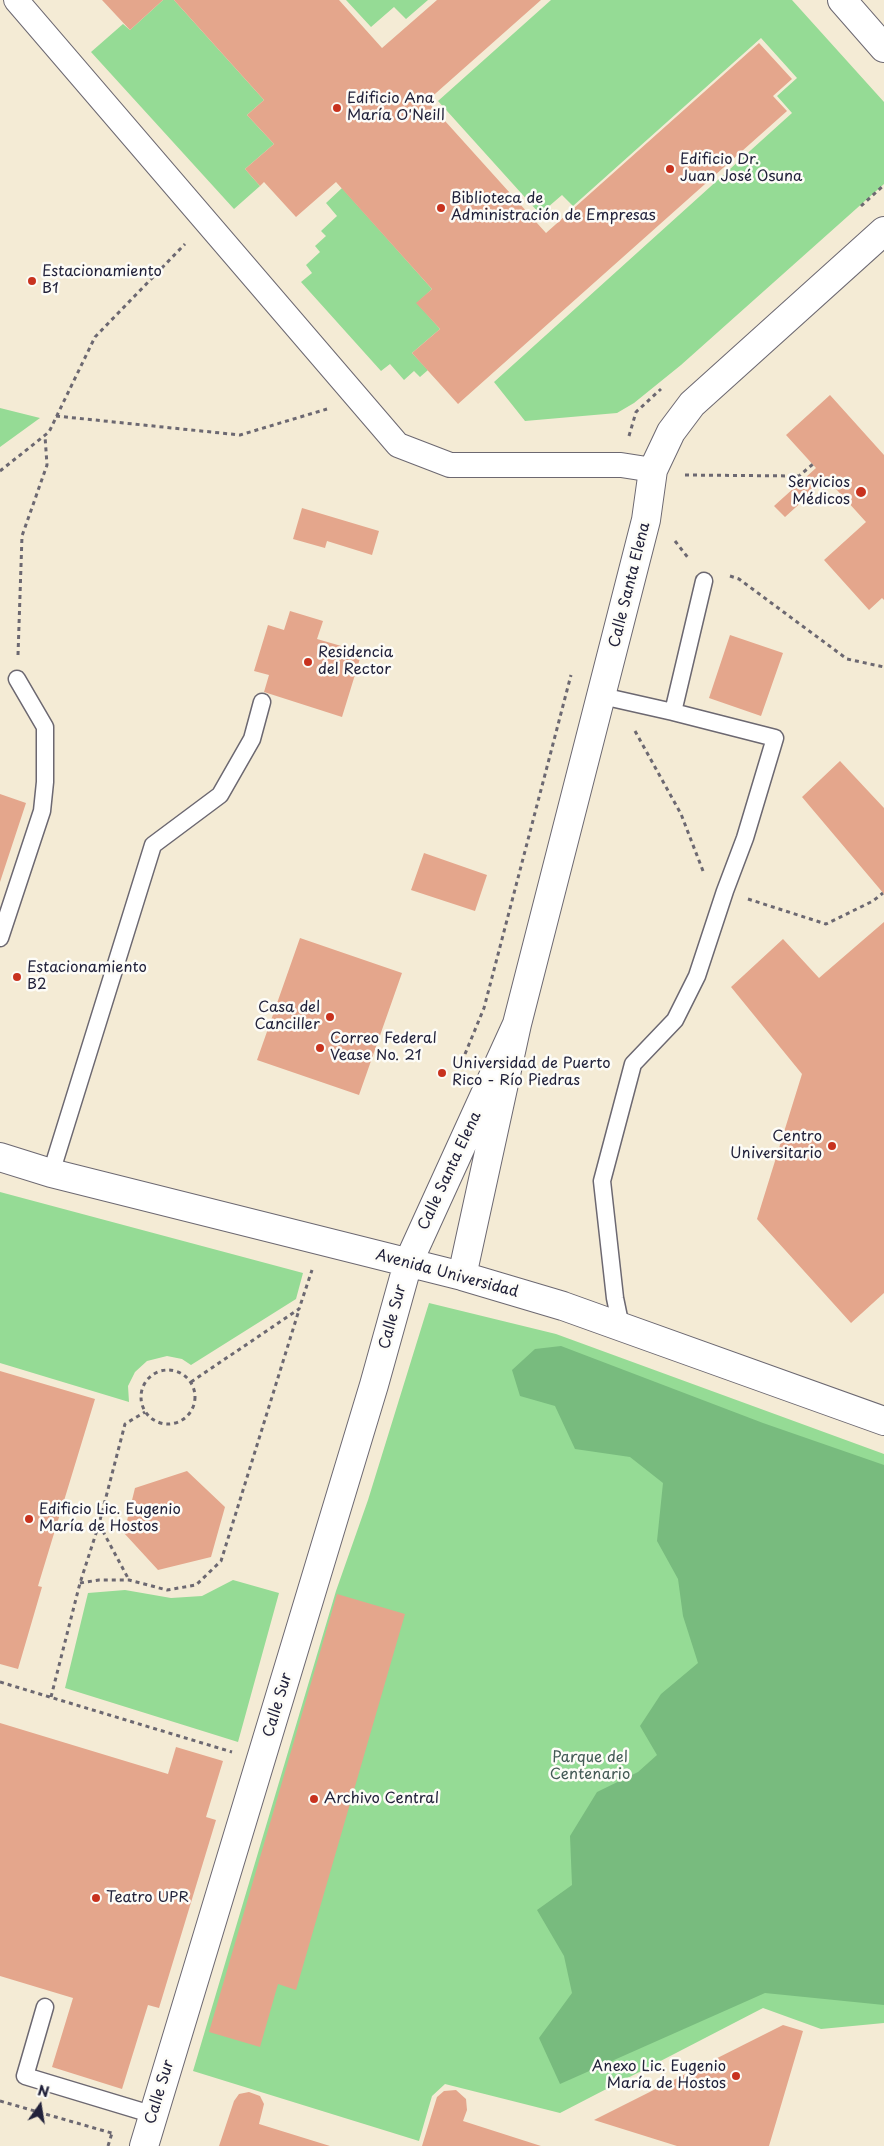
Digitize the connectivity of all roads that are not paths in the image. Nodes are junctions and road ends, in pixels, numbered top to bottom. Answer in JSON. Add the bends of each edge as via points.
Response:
{"nodes":[{"id":1,"x":16,"y":0,"type":"edge"},
{"id":2,"x":842,"y":0,"type":"edge"},
{"id":3,"x":884,"y":48,"type":"edge"},
{"id":4,"x":884,"y":231,"type":"edge"},
{"id":5,"x":653,"y":470,"type":"junction"},
{"id":6,"x":704,"y":581,"type":"dead end"},
{"id":7,"x":17,"y":679,"type":"road end"},
{"id":8,"x":602,"y":696,"type":"junction"},
{"id":9,"x":262,"y":702,"type":"dead end"},
{"id":10,"x":673,"y":712,"type":"junction"},
{"id":11,"x":0,"y":938,"type":"edge"},
{"id":12,"x":517,"y":1024,"type":"junction"},
{"id":13,"x":0,"y":1157,"type":"edge"},
{"id":14,"x":51,"y":1173,"type":"junction"},
{"id":15,"x":408,"y":1263,"type":"junction"},
{"id":16,"x":462,"y":1276,"type":"junction"},
{"id":17,"x":621,"y":1327,"type":"junction"},
{"id":18,"x":884,"y":1421,"type":"edge"},
{"id":19,"x":45,"y":2007,"type":"dead end"},
{"id":20,"x":154,"y":2115,"type":"junction"},
{"id":21,"x":145,"y":2145,"type":"edge"}],
"edges":[{"from":1,"to":5,"type":"street","via":[[398,445],[450,465],[621,466]]},
{"from":2,"to":3,"type":"street"},
{"from":4,"to":5,"type":"street","name":"Calle Santa Elena","via":[[692,404],[671,432]]},
{"from":5,"to":8,"type":"street","name":"Calle Santa Elena","via":[[646,520]]},
{"from":6,"to":10,"type":"lane"},
{"from":7,"to":11,"type":"lane","via":[[45,727],[45,782],[42,811]]},
{"from":8,"to":10,"type":"lane"},
{"from":8,"to":12,"type":"street","name":"Calle Santa Elena"},
{"from":9,"to":14,"type":"lane","via":[[252,739],[220,795],[153,845]]},
{"from":10,"to":17,"type":"lane","via":[[775,738],[746,838],[697,976],[675,1020],[633,1064],[602,1181],[614,1298]]},
{"from":12,"to":15,"type":"street","name":"Calle Santa Elena"},
{"from":12,"to":16,"type":"street","name":"Calle Santa Elena"},
{"from":13,"to":14,"type":"street","name":"Avenida Universidad"},
{"from":14,"to":15,"type":"street","name":"Avenida Universidad"},
{"from":15,"to":16,"type":"street","name":"Avenida Universidad"},
{"from":15,"to":20,"type":"street","name":"Calle Sur"},
{"from":16,"to":17,"type":"street","name":"Avenida Universidad"},
{"from":17,"to":18,"type":"street","name":"Avenida Universidad"},
{"from":19,"to":20,"type":"lane","via":[[25,2076]]},
{"from":20,"to":21,"type":"street","name":"Calle Sur"}]}
